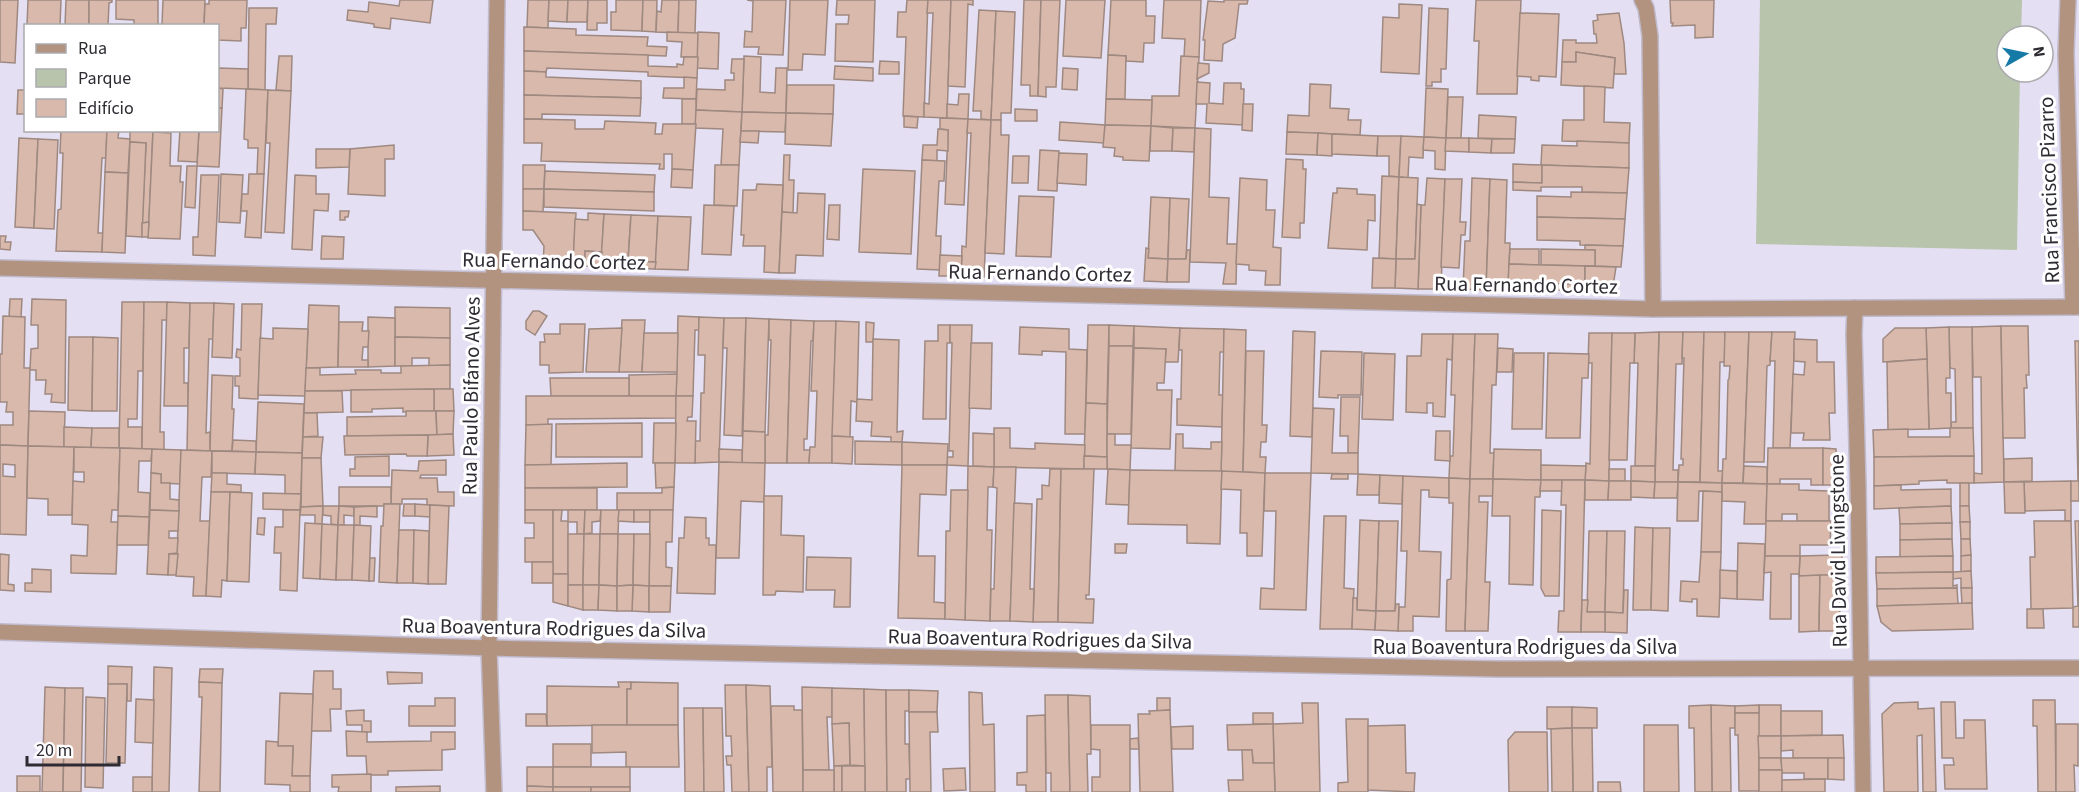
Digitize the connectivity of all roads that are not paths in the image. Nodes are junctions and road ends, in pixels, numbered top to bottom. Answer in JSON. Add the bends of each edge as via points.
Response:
{"nodes":[{"id":1,"x":497,"y":0,"type":"edge"},
{"id":2,"x":1642,"y":0,"type":"edge"},
{"id":3,"x":2068,"y":0,"type":"edge"},
{"id":4,"x":0,"y":268,"type":"edge"},
{"id":5,"x":494,"y":281,"type":"junction"},
{"id":6,"x":2076,"y":307,"type":"edge"},
{"id":7,"x":1855,"y":308,"type":"junction"},
{"id":8,"x":1653,"y":309,"type":"junction"},
{"id":9,"x":0,"y":632,"type":"edge"},
{"id":10,"x":489,"y":648,"type":"junction"},
{"id":11,"x":2079,"y":668,"type":"edge"},
{"id":12,"x":1861,"y":669,"type":"junction"},
{"id":13,"x":494,"y":792,"type":"edge"},
{"id":14,"x":1863,"y":792,"type":"edge"}],
"edges":[{"from":1,"to":5,"type":"street","name":"Rua Paulo Bifano Alves"},
{"from":2,"to":8,"type":"street","via":[[1650,36]]},
{"from":3,"to":6,"type":"street","name":"Rua Francisco Pizarro","via":[[2066,53]]},
{"from":4,"to":5,"type":"street","name":"Rua Fernando Cortez"},
{"from":5,"to":8,"type":"street","name":"Rua Fernando Cortez"},
{"from":5,"to":10,"type":"street","name":"Rua Paulo Bifano Alves"},
{"from":6,"to":7,"type":"street","name":"Rua Fernando Cortez"},
{"from":7,"to":8,"type":"street","name":"Rua Fernando Cortez"},
{"from":7,"to":12,"type":"street","name":"Rua David Livingstone"},
{"from":9,"to":10,"type":"street","name":"Rua Boaventura Rodrigues da Silva"},
{"from":10,"to":12,"type":"street","name":"Rua Boaventura Rodrigues da Silva","via":[[1486,669]]},
{"from":10,"to":13,"type":"street","name":"Rua Paulo Bifano Alves"},
{"from":11,"to":12,"type":"street","name":"Rua Boaventura Rodrigues da Silva"},
{"from":12,"to":14,"type":"street","name":"Rua David Livingstone"}]}
